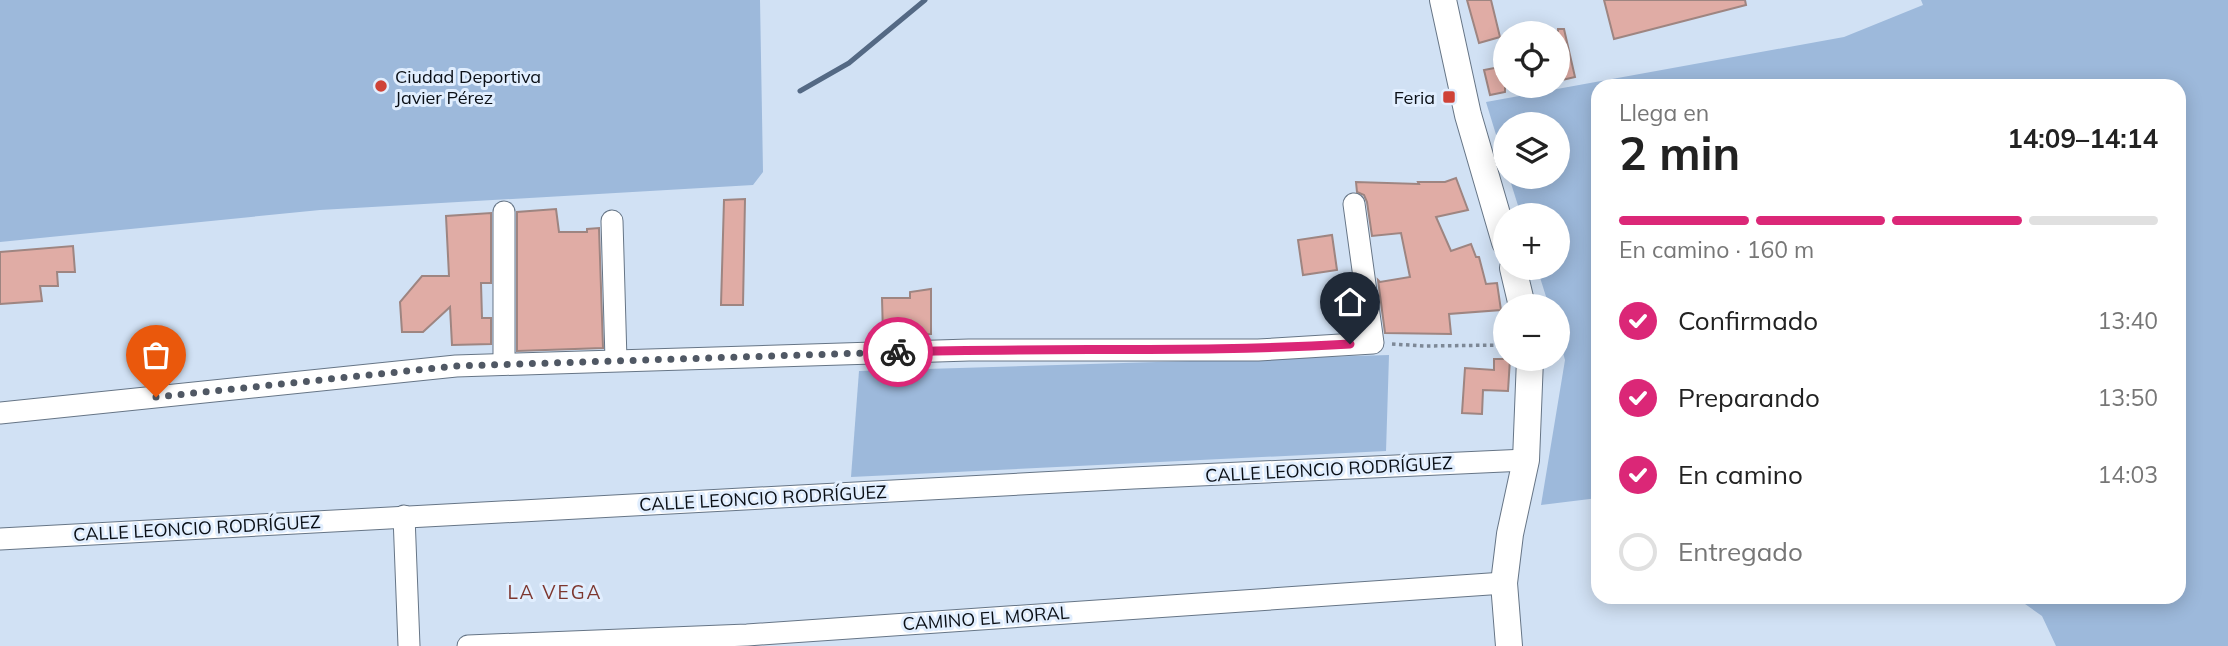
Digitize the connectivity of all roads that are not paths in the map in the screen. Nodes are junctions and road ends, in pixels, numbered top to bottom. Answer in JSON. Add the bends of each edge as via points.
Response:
{"nodes":[{"id":1,"x":1443,"y":0,"type":"edge"},
{"id":2,"x":1494,"y":203,"type":"edge"},
{"id":3,"x":1354,"y":204,"type":"dead end"},
{"id":4,"x":504,"y":212,"type":"dead end"},
{"id":5,"x":612,"y":221,"type":"dead end"},
{"id":6,"x":616,"y":360,"type":"junction"},
{"id":7,"x":504,"y":364,"type":"junction"},
{"id":8,"x":1530,"y":371,"type":"edge"},
{"id":9,"x":0,"y":413,"type":"edge"},
{"id":10,"x":1526,"y":460,"type":"junction"},
{"id":11,"x":404,"y":516,"type":"junction"},
{"id":12,"x":0,"y":539,"type":"edge"},
{"id":13,"x":1504,"y":583,"type":"junction"},
{"id":14,"x":747,"y":640,"type":"edge"},
{"id":15,"x":409,"y":646,"type":"edge"},
{"id":16,"x":468,"y":646,"type":"edge"},
{"id":17,"x":1509,"y":646,"type":"edge"}],
"edges":[{"from":1,"to":2,"type":"main road","via":[[1468,115]]},
{"from":3,"to":6,"type":"street","via":[[1373,343],[1258,350],[969,350]]},
{"from":4,"to":7,"type":"street"},
{"from":5,"to":6,"type":"street"},
{"from":6,"to":7,"type":"street"},
{"from":7,"to":9,"type":"street"},
{"from":8,"to":10,"type":"main road"},
{"from":10,"to":11,"type":"street","name":"CALLE LEONCIO RODRÍGUEZ"},
{"from":10,"to":13,"type":"main road"},
{"from":11,"to":12,"type":"street","name":"CALLE LEONCIO RODRÍGUEZ"},
{"from":11,"to":15,"type":"street"},
{"from":13,"to":14,"type":"street","name":"CAMINO EL MORAL"},
{"from":13,"to":17,"type":"main road"},
{"from":14,"to":16,"type":"street","name":"CAMINO EL MORAL"}]}
